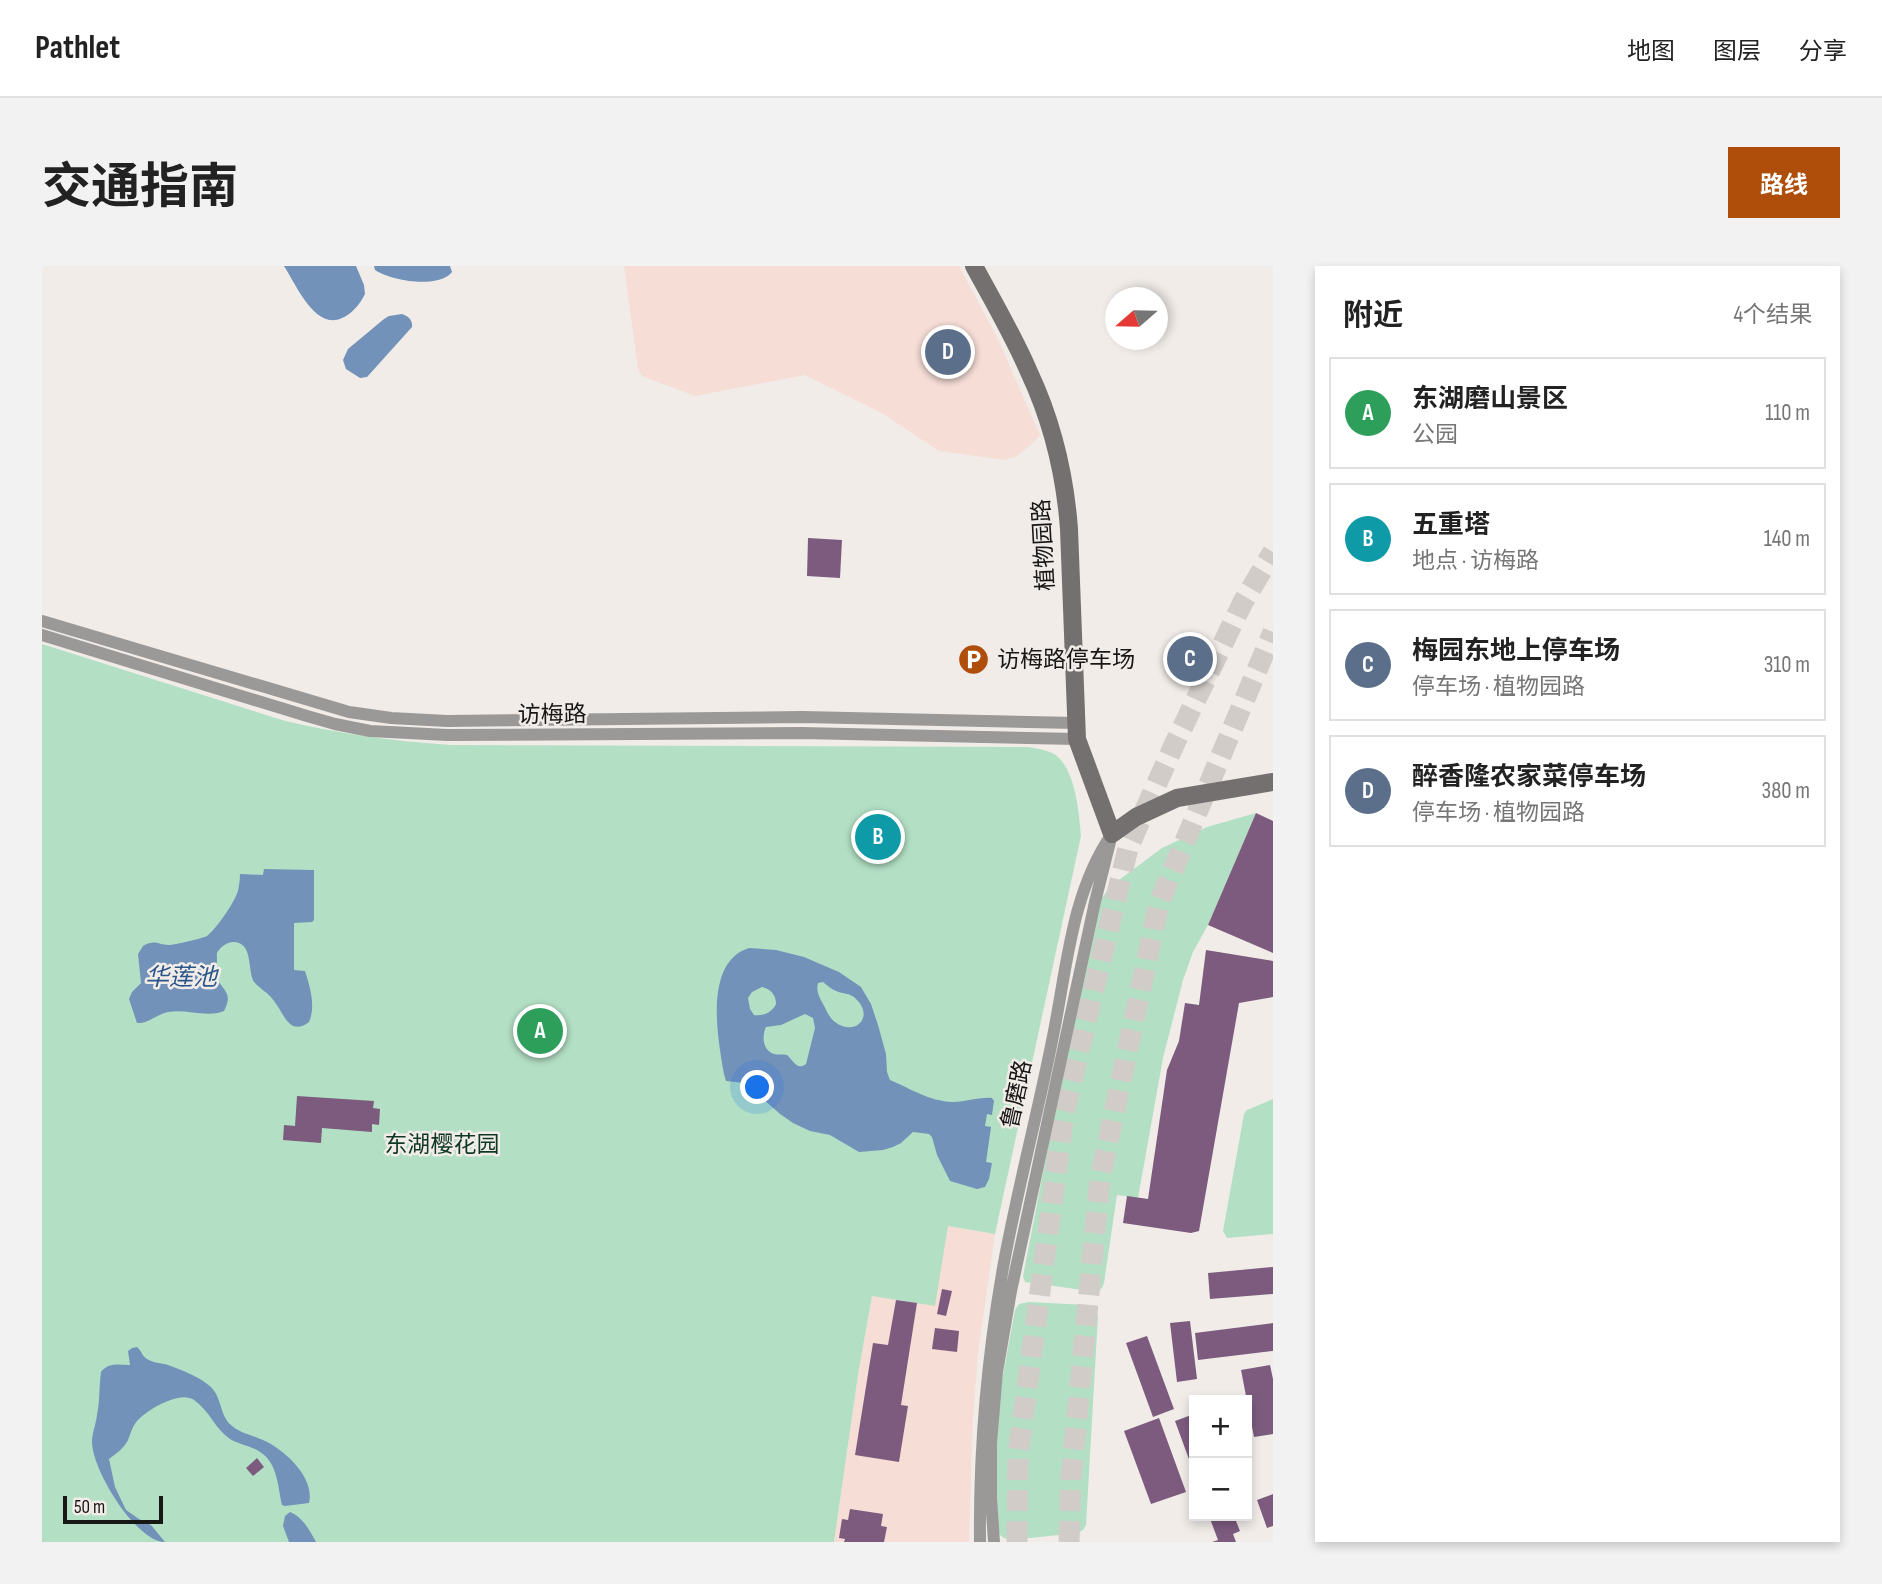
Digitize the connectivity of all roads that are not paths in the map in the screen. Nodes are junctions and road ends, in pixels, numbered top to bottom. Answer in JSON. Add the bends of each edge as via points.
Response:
{"nodes":[{"id":1,"x":974,"y":266,"type":"edge"},
{"id":2,"x":42,"y":621,"type":"edge"},
{"id":3,"x":64,"y":634,"type":"junction"},
{"id":4,"x":42,"y":635,"type":"edge"},
{"id":5,"x":447,"y":721,"type":"junction"},
{"id":6,"x":1077,"y":731,"type":"junction"},
{"id":7,"x":447,"y":735,"type":"junction"},
{"id":8,"x":1273,"y":782,"type":"edge"},
{"id":9,"x":1112,"y":834,"type":"junction"},
{"id":10,"x":980,"y":1542,"type":"edge"},
{"id":11,"x":993,"y":1542,"type":"edge"}],
"edges":[{"from":1,"to":6,"type":"street","name":"植物园路","via":[[1030,373],[1063,477]]},
{"from":2,"to":3,"type":"street","name":"访梅路"},
{"from":3,"to":4,"type":"street","name":"访梅路"},
{"from":3,"to":5,"type":"street","name":"访梅路","via":[[349,712]]},
{"from":3,"to":7,"type":"street","name":"访梅路","via":[[335,724],[370,731]]},
{"from":5,"to":6,"type":"street","name":"访梅路","via":[[803,716]]},
{"from":5,"to":7,"type":"street"},
{"from":6,"to":7,"type":"street","name":"访梅路"},
{"from":6,"to":9,"type":"street","name":"植物园路"},
{"from":8,"to":9,"type":"street","name":"鲁磨路","via":[[1177,798]]},
{"from":9,"to":10,"type":"street","name":"鲁磨路","via":[[1094,862],[1081,901],[1003,1269],[983,1414]]},
{"from":9,"to":11,"type":"street","via":[[997,1372],[991,1443]]}]}
